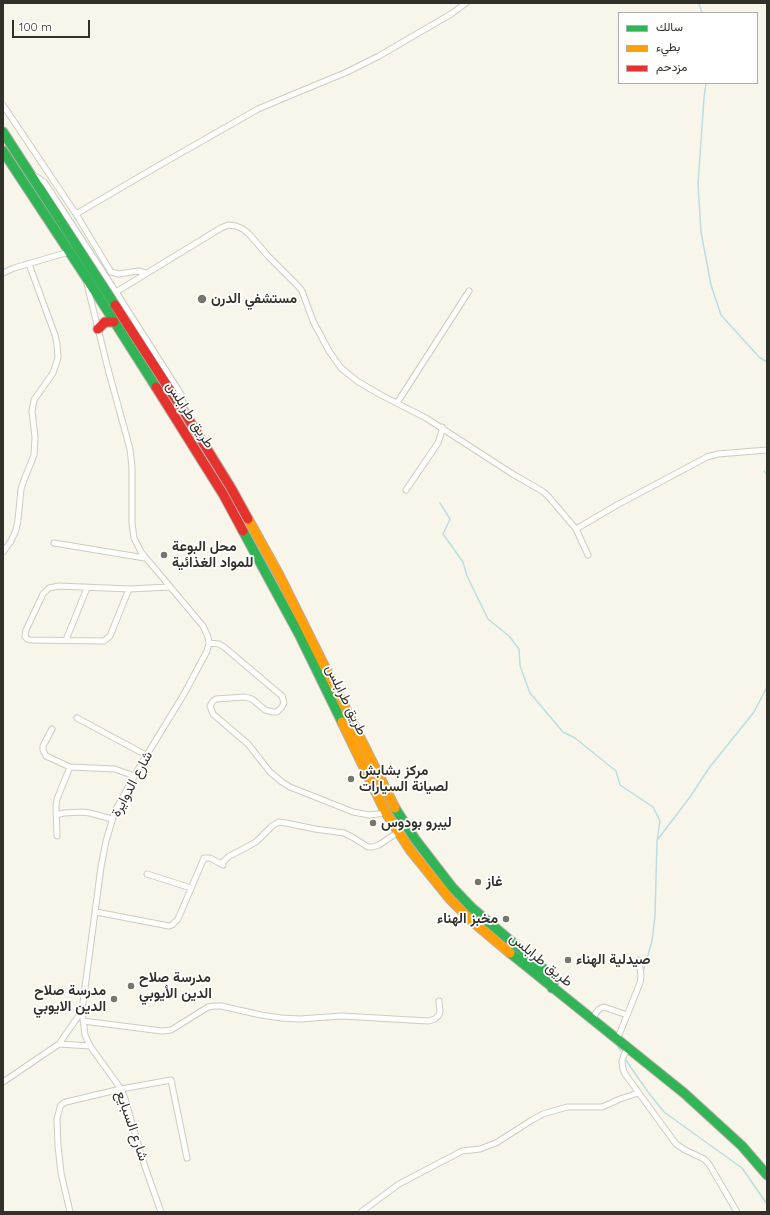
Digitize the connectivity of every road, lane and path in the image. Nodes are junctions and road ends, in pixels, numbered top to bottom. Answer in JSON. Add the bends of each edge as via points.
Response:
{"nodes":[{"id":1,"x":466,"y":3,"type":"edge"},
{"id":2,"x":3,"y":105,"type":"edge"},
{"id":3,"x":3,"y":132,"type":"edge"},
{"id":4,"x":3,"y":151,"type":"edge"},
{"id":5,"x":31,"y":174,"type":"junction"},
{"id":6,"x":76,"y":214,"type":"junction"},
{"id":7,"x":69,"y":252,"type":"junction"},
{"id":8,"x":29,"y":264,"type":"junction"},
{"id":9,"x":3,"y":273,"type":"edge"},
{"id":10,"x":146,"y":273,"type":"junction"},
{"id":11,"x":86,"y":277,"type":"junction"},
{"id":12,"x":469,"y":290,"type":"dead end"},
{"id":13,"x":116,"y":292,"type":"junction"},
{"id":14,"x":114,"y":322,"type":"junction"},
{"id":15,"x":98,"y":328,"type":"junction"},
{"id":16,"x":397,"y":403,"type":"junction"},
{"id":17,"x":186,"y":415,"type":"junction"},
{"id":18,"x":442,"y":427,"type":"junction"},
{"id":19,"x":767,"y":450,"type":"edge"},
{"id":20,"x":406,"y":490,"type":"dead end"},
{"id":21,"x":576,"y":529,"type":"junction"},
{"id":22,"x":54,"y":543,"type":"dead end"},
{"id":23,"x":3,"y":552,"type":"edge"},
{"id":24,"x":588,"y":555,"type":"dead end"},
{"id":25,"x":145,"y":558,"type":"junction"},
{"id":26,"x":170,"y":587,"type":"junction"},
{"id":27,"x":87,"y":588,"type":"junction"},
{"id":28,"x":129,"y":589,"type":"junction"},
{"id":29,"x":66,"y":640,"type":"junction"},
{"id":30,"x":209,"y":643,"type":"junction"},
{"id":31,"x":78,"y":718,"type":"dead end"},
{"id":32,"x":52,"y":729,"type":"dead end"},
{"id":33,"x":146,"y":755,"type":"junction"},
{"id":34,"x":70,"y":767,"type":"junction"},
{"id":35,"x":134,"y":776,"type":"junction"},
{"id":36,"x":386,"y":813,"type":"junction"},
{"id":37,"x":56,"y":815,"type":"junction"},
{"id":38,"x":112,"y":819,"type":"junction"},
{"id":39,"x":398,"y":832,"type":"junction"},
{"id":40,"x":57,"y":836,"type":"dead end"},
{"id":41,"x":147,"y":874,"type":"dead end"},
{"id":42,"x":191,"y":888,"type":"junction"},
{"id":43,"x":96,"y":912,"type":"junction"},
{"id":44,"x":639,"y":960,"type":"dead end"},
{"id":45,"x":552,"y":988,"type":"junction"},
{"id":46,"x":439,"y":1001,"type":"dead end"},
{"id":47,"x":82,"y":1010,"type":"junction"},
{"id":48,"x":627,"y":1015,"type":"junction"},
{"id":49,"x":592,"y":1019,"type":"junction"},
{"id":50,"x":83,"y":1022,"type":"junction"},
{"id":51,"x":617,"y":1040,"type":"junction"},
{"id":52,"x":59,"y":1044,"type":"junction"},
{"id":53,"x":90,"y":1046,"type":"junction"},
{"id":54,"x":628,"y":1048,"type":"junction"},
{"id":55,"x":3,"y":1082,"type":"edge"},
{"id":56,"x":120,"y":1089,"type":"junction"},
{"id":57,"x":638,"y":1093,"type":"junction"},
{"id":58,"x":187,"y":1158,"type":"dead end"},
{"id":59,"x":767,"y":1175,"type":"edge"},
{"id":60,"x":70,"y":1212,"type":"edge"},
{"id":61,"x":161,"y":1212,"type":"edge"},
{"id":62,"x":361,"y":1212,"type":"edge"},
{"id":63,"x":737,"y":1212,"type":"edge"}],
"edges":[{"from":1,"to":6,"type":"street","via":[[379,56],[258,109]]},
{"from":2,"to":6,"type":"street"},
{"from":3,"to":5,"type":"highway"},
{"from":4,"to":7,"type":"highway","name":"طريق طرابلس"},
{"from":5,"to":13,"type":"street","via":[[44,183]]},
{"from":5,"to":17,"type":"highway"},
{"from":6,"to":10,"type":"street","via":[[111,272]]},
{"from":7,"to":8,"type":"street"},
{"from":7,"to":11,"type":"highway","name":"طريق طرابلس"},
{"from":8,"to":9,"type":"street"},
{"from":8,"to":23,"type":"street","via":[[55,335],[58,358],[53,373],[34,400],[34,455],[21,489],[16,530]]},
{"from":10,"to":13,"type":"street"},
{"from":10,"to":16,"type":"street","via":[[221,228],[228,225],[243,229],[302,291],[313,321],[341,368],[357,381]]},
{"from":11,"to":14,"type":"highway","name":"طريق طرابلس"},
{"from":11,"to":15,"type":"street"},
{"from":12,"to":16,"type":"street"},
{"from":13,"to":17,"type":"street","via":[[181,394]]},
{"from":14,"to":15,"type":"highway","via":[[105,322]]},
{"from":14,"to":36,"type":"highway","name":"طريق طرابلس","via":[[227,501],[300,636]]},
{"from":15,"to":25,"type":"street","via":[[130,449],[133,530]]},
{"from":16,"to":18,"type":"street"},
{"from":17,"to":45,"type":"highway","via":[[276,568],[392,804],[415,839],[452,886],[494,928],[553,977]]},
{"from":18,"to":20,"type":"street","via":[[438,443]]},
{"from":18,"to":21,"type":"street","via":[[542,491]]},
{"from":19,"to":21,"type":"street","via":[[707,457]]},
{"from":21,"to":24,"type":"street"},
{"from":22,"to":25,"type":"street"},
{"from":25,"to":26,"type":"street"},
{"from":26,"to":28,"type":"street"},
{"from":26,"to":30,"type":"street","via":[[203,626]]},
{"from":27,"to":28,"type":"street"},
{"from":27,"to":29,"type":"street"},
{"from":27,"to":29,"type":"street","via":[[49,588],[25,633],[26,639],[30,640]]},
{"from":28,"to":29,"type":"street","via":[[107,639]]},
{"from":30,"to":33,"type":"street","name":"شارع الدوايرة","via":[[184,694]]},
{"from":30,"to":36,"type":"street","via":[[224,647],[282,696],[284,703],[277,712],[265,710],[252,699],[245,697],[216,699],[210,706],[213,714],[248,744],[270,772],[290,787],[353,812],[369,815]]},
{"from":31,"to":33,"type":"street"},
{"from":32,"to":34,"type":"street","via":[[43,746],[44,754]]},
{"from":33,"to":35,"type":"street","name":"شارع الدوايرة"},
{"from":34,"to":35,"type":"street","via":[[115,770]]},
{"from":34,"to":37,"type":"street","via":[[57,799]]},
{"from":35,"to":38,"type":"street","name":"شارع الدوايرة"},
{"from":36,"to":39,"type":"highway","name":"طريق طرابلس"},
{"from":37,"to":38,"type":"street","via":[[64,812],[90,812]]},
{"from":37,"to":40,"type":"street"},
{"from":38,"to":43,"type":"street","name":"شارع الدوايرة","via":[[101,868]]},
{"from":39,"to":42,"type":"street","via":[[372,847],[339,832],[279,822],[256,842],[228,857],[222,864],[204,858]]},
{"from":39,"to":45,"type":"highway","name":"طريق طرابلس","via":[[450,899]]},
{"from":41,"to":42,"type":"street"},
{"from":42,"to":43,"type":"street","via":[[178,919],[169,926]]},
{"from":43,"to":47,"type":"street","name":"شارع الدوايرة"},
{"from":44,"to":48,"type":"street","via":[[641,979]]},
{"from":45,"to":49,"type":"highway","name":"طريق طرابلس"},
{"from":46,"to":50,"type":"street","via":[[439,1015],[428,1021],[354,1016],[281,1018],[214,1006],[208,1007],[171,1030]]},
{"from":47,"to":50,"type":"street","name":"شارع السبايع"},
{"from":47,"to":52,"type":"street"},
{"from":48,"to":49,"type":"street","via":[[602,1007]]},
{"from":48,"to":51,"type":"street"},
{"from":49,"to":51,"type":"highway","name":"طريق طرابلس"},
{"from":50,"to":53,"type":"street","name":"شارع السبايع"},
{"from":51,"to":54,"type":"highway","name":"طريق طرابلس"},
{"from":52,"to":53,"type":"street"},
{"from":52,"to":55,"type":"street"},
{"from":53,"to":56,"type":"street","name":"شارع السبايع"},
{"from":54,"to":57,"type":"street","via":[[622,1061],[622,1068]]},
{"from":54,"to":59,"type":"highway","name":"طريق طرابلس","via":[[720,1125]]},
{"from":56,"to":58,"type":"street","via":[[171,1080]]},
{"from":56,"to":60,"type":"street","via":[[66,1102],[60,1107],[57,1119],[58,1146]]},
{"from":56,"to":61,"type":"street","name":"شارع السبايع","via":[[130,1111],[143,1161]]},
{"from":57,"to":62,"type":"street","via":[[602,1107],[567,1107],[543,1114],[496,1143],[462,1151],[399,1184]]},
{"from":57,"to":63,"type":"street","via":[[676,1144],[709,1164]]}]}
